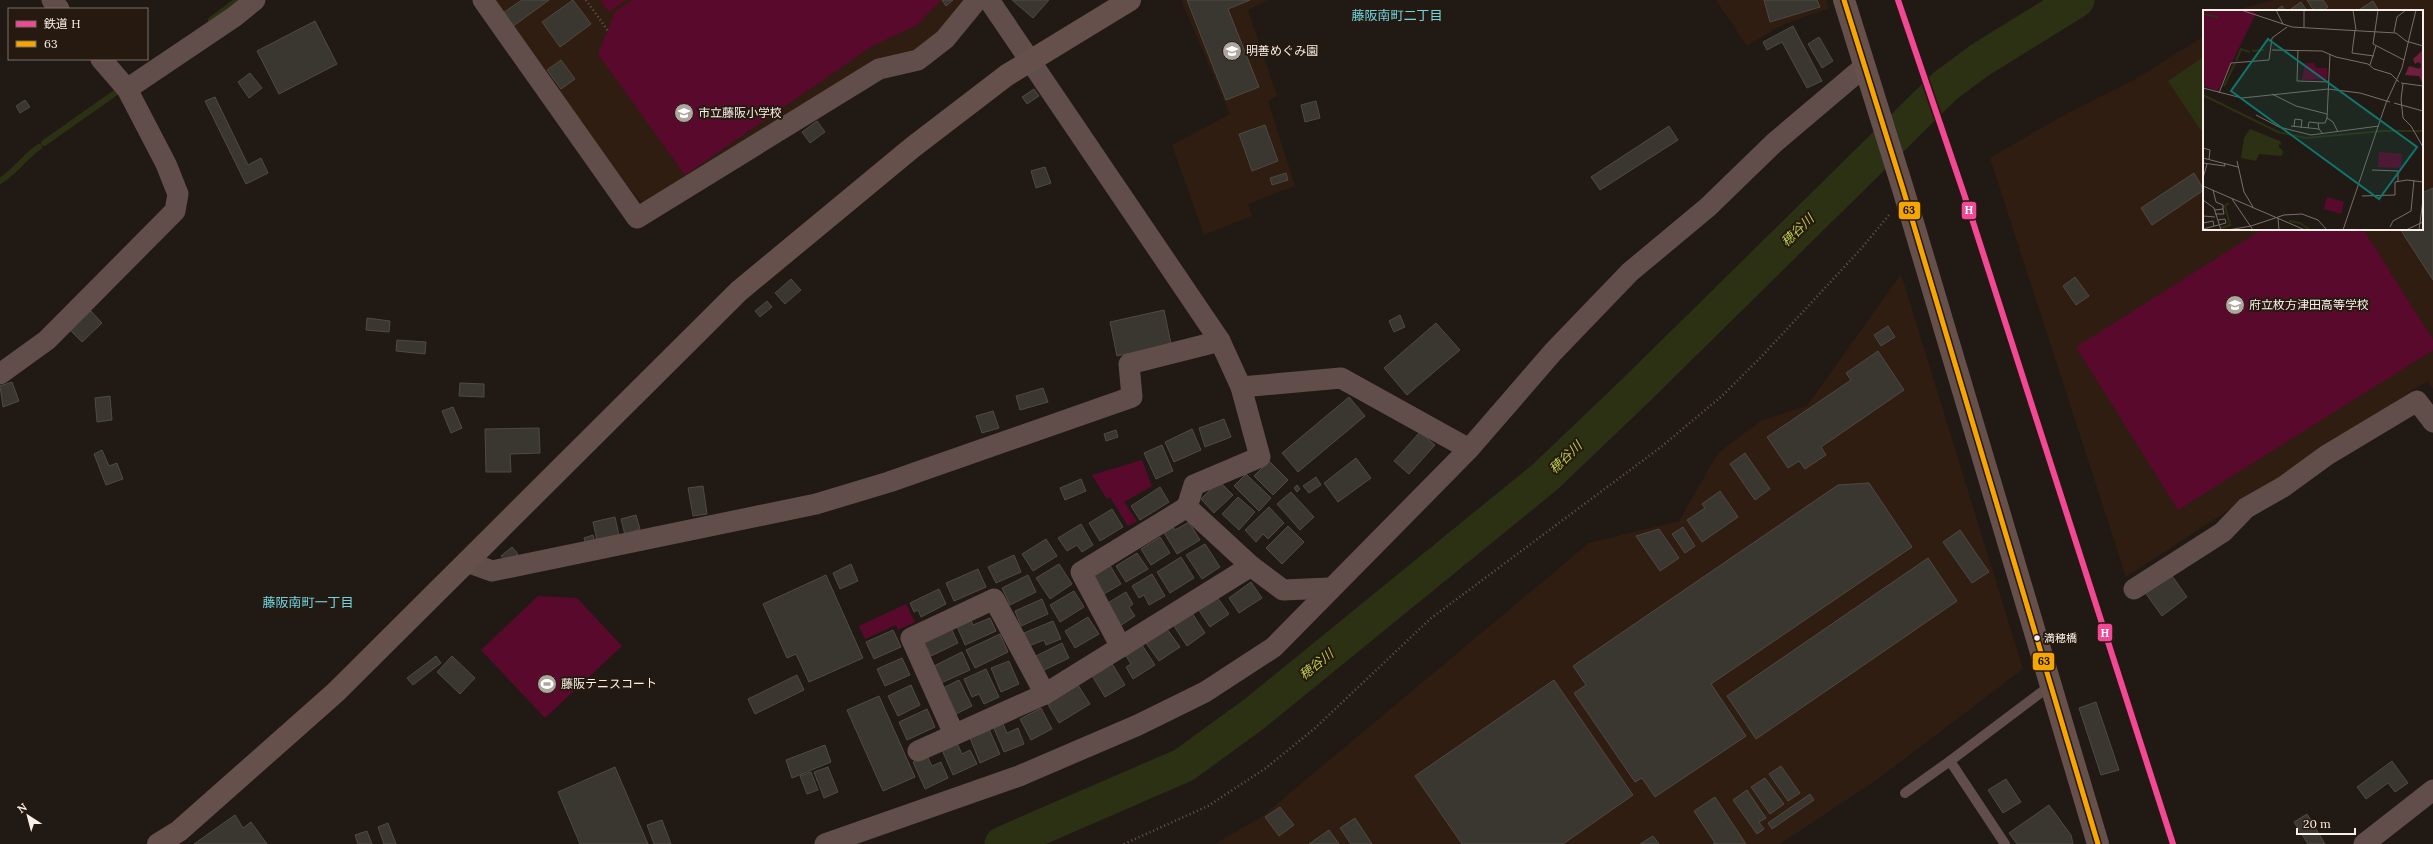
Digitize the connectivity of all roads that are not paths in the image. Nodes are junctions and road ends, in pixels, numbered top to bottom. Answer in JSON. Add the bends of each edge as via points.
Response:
{"nodes":[{"id":1,"x":52,"y":0,"type":"edge"},
{"id":2,"x":255,"y":0,"type":"edge"},
{"id":3,"x":483,"y":0,"type":"edge"},
{"id":4,"x":977,"y":0,"type":"edge"},
{"id":5,"x":989,"y":0,"type":"edge"},
{"id":6,"x":1130,"y":0,"type":"edge"},
{"id":7,"x":1844,"y":0,"type":"edge"},
{"id":8,"x":58,"y":8,"type":"edge"},
{"id":9,"x":102,"y":60,"type":"edge"},
{"id":10,"x":1029,"y":61,"type":"junction"},
{"id":11,"x":1864,"y":66,"type":"junction"},
{"id":12,"x":126,"y":89,"type":"junction"},
{"id":13,"x":1220,"y":341,"type":"junction"},
{"id":14,"x":0,"y":374,"type":"edge"},
{"id":15,"x":1241,"y":387,"type":"junction"},
{"id":16,"x":2433,"y":422,"type":"edge"},
{"id":17,"x":1469,"y":449,"type":"junction"},
{"id":18,"x":1187,"y":507,"type":"junction"},
{"id":19,"x":467,"y":562,"type":"junction"},
{"id":20,"x":1251,"y":566,"type":"junction"},
{"id":21,"x":1330,"y":588,"type":"junction"},
{"id":22,"x":2134,"y":589,"type":"dead end"},
{"id":23,"x":1121,"y":647,"type":"junction"},
{"id":24,"x":2051,"y":685,"type":"junction"},
{"id":25,"x":1045,"y":694,"type":"junction"},
{"id":26,"x":954,"y":734,"type":"junction"},
{"id":27,"x":918,"y":751,"type":"dead end"},
{"id":28,"x":1950,"y":761,"type":"junction"},
{"id":29,"x":2433,"y":790,"type":"edge"},
{"id":30,"x":1904,"y":793,"type":"dead end"},
{"id":31,"x":158,"y":844,"type":"edge"},
{"id":32,"x":825,"y":844,"type":"edge"},
{"id":33,"x":2005,"y":844,"type":"edge"},
{"id":34,"x":2098,"y":844,"type":"edge"},
{"id":35,"x":2364,"y":844,"type":"edge"}],
"edges":[{"from":1,"to":8,"type":"street"},
{"from":2,"to":12,"type":"street","via":[[234,17]]},
{"from":3,"to":4,"type":"street","via":[[637,218],[879,69],[918,60],[945,39]]},
{"from":5,"to":10,"type":"street"},
{"from":6,"to":10,"type":"street"},
{"from":7,"to":11,"type":"street"},
{"from":9,"to":12,"type":"street"},
{"from":10,"to":13,"type":"street"},
{"from":10,"to":19,"type":"street","via":[[1006,75],[913,147],[739,291]]},
{"from":11,"to":17,"type":"street","via":[[1774,143],[1708,207],[1630,272],[1553,352]]},
{"from":11,"to":24,"type":"street"},
{"from":12,"to":14,"type":"street","via":[[166,164],[178,194],[175,211],[46,340]]},
{"from":13,"to":15,"type":"street"},
{"from":13,"to":19,"type":"street","via":[[1129,364],[1132,397],[889,482],[816,504],[492,571]]},
{"from":15,"to":17,"type":"street","via":[[1340,378]]},
{"from":15,"to":18,"type":"street","via":[[1260,457],[1194,485]]},
{"from":16,"to":22,"type":"street","via":[[2417,401],[2246,508],[2223,532]]},
{"from":17,"to":21,"type":"street"},
{"from":18,"to":20,"type":"street"},
{"from":18,"to":23,"type":"street","via":[[1081,572]]},
{"from":19,"to":31,"type":"street","via":[[336,692],[179,831]]},
{"from":20,"to":21,"type":"street","via":[[1283,590]]},
{"from":20,"to":23,"type":"street"},
{"from":21,"to":32,"type":"street","via":[[1274,646],[1205,692],[1138,725],[1019,776]]},
{"from":23,"to":25,"type":"street"},
{"from":24,"to":28,"type":"lane"},
{"from":24,"to":34,"type":"street"},
{"from":25,"to":26,"type":"street"},
{"from":25,"to":26,"type":"street","via":[[994,599],[911,638]]},
{"from":26,"to":27,"type":"street"},
{"from":28,"to":30,"type":"lane"},
{"from":28,"to":33,"type":"lane"},
{"from":29,"to":35,"type":"street"}]}
